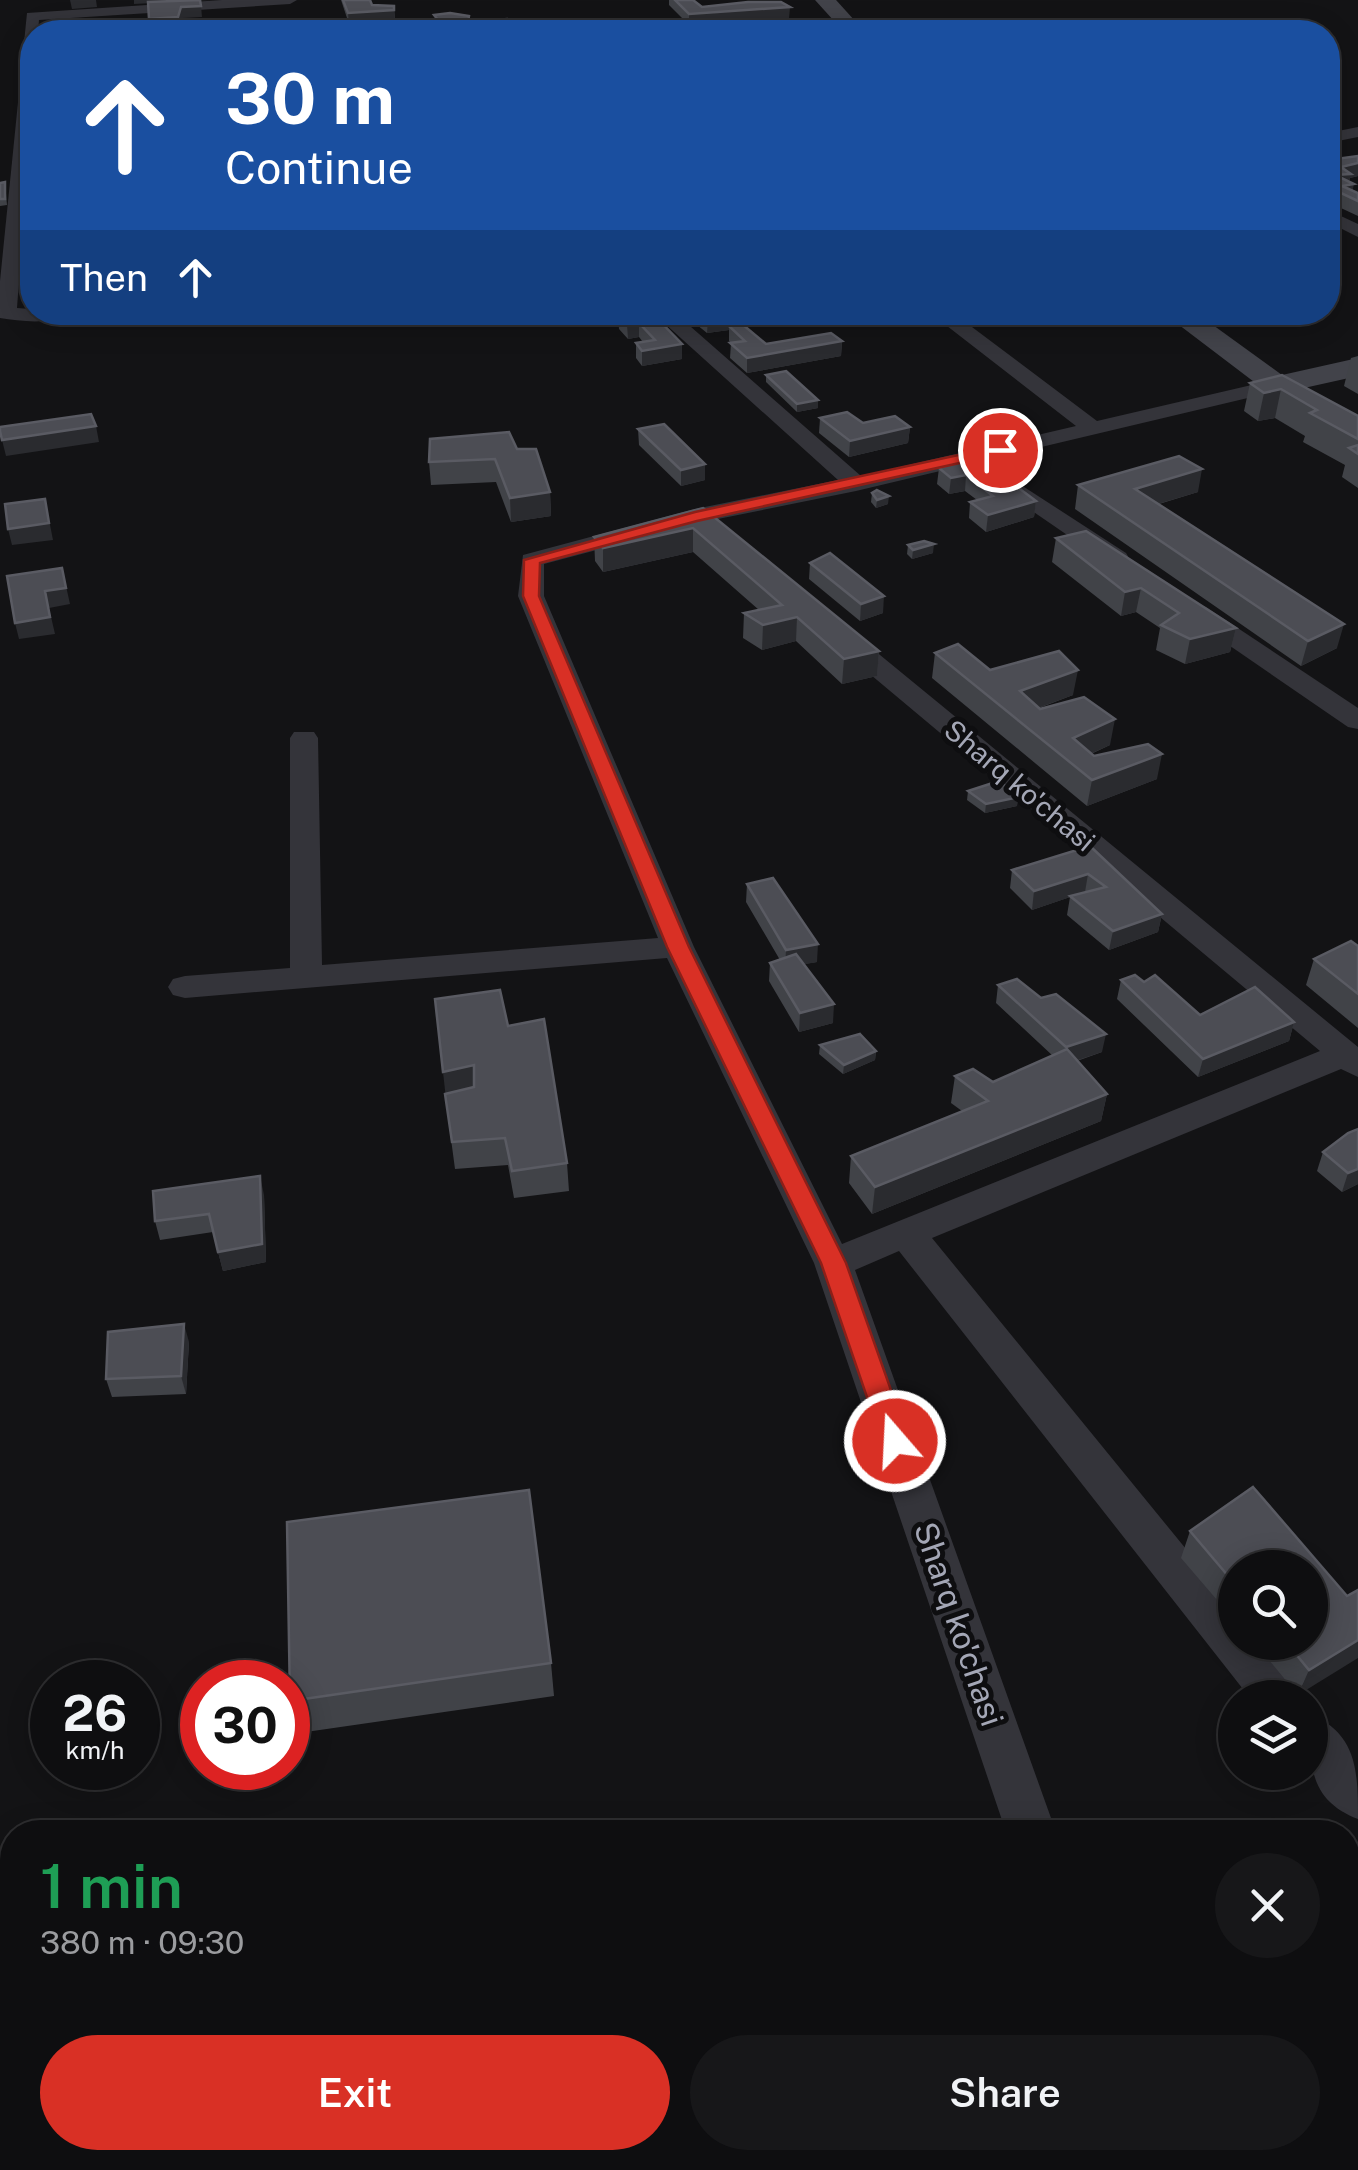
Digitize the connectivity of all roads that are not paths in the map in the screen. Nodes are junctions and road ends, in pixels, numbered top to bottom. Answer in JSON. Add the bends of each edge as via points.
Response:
{"nodes":[{"id":1,"x":290,"y":0,"type":"edge"},
{"id":2,"x":826,"y":0,"type":"edge"},
{"id":3,"x":111,"y":6,"type":"edge"},
{"id":4,"x":32,"y":20,"type":"edge"},
{"id":5,"x":845,"y":20,"type":"edge"},
{"id":6,"x":20,"y":236,"type":"edge"},
{"id":7,"x":4,"y":312,"type":"edge"},
{"id":8,"x":677,"y":325,"type":"edge"},
{"id":9,"x":956,"y":325,"type":"edge"},
{"id":10,"x":1194,"y":325,"type":"edge"},
{"id":11,"x":1358,"y":367,"type":"edge"},
{"id":12,"x":1276,"y":385,"type":"junction"},
{"id":13,"x":1092,"y":428,"type":"junction"},
{"id":14,"x":1358,"y":433,"type":"edge"},
{"id":15,"x":968,"y":457,"type":"junction"},
{"id":16,"x":856,"y":484,"type":"junction"},
{"id":17,"x":695,"y":516,"type":"junction"},
{"id":18,"x":725,"y":542,"type":"edge"},
{"id":19,"x":1131,"y":567,"type":"edge"},
{"id":20,"x":1180,"y":600,"type":"edge"},
{"id":21,"x":816,"y":616,"type":"edge"},
{"id":22,"x":1358,"y":721,"type":"edge"},
{"id":23,"x":304,"y":738,"type":"dead end"},
{"id":24,"x":678,"y":947,"type":"junction"},
{"id":25,"x":306,"y":977,"type":"junction"},
{"id":26,"x":185,"y":986,"type":"dead end"},
{"id":27,"x":1352,"y":1059,"type":"edge"},
{"id":28,"x":906,"y":1233,"type":"junction"},
{"id":29,"x":833,"y":1263,"type":"junction"},
{"id":30,"x":1265,"y":1680,"type":"edge"},
{"id":31,"x":1328,"y":1758,"type":"edge"},
{"id":32,"x":1358,"y":1796,"type":"edge"},
{"id":33,"x":1027,"y":1820,"type":"edge"}],
"edges":[{"from":1,"to":3,"type":"street"},
{"from":2,"to":5,"type":"street"},
{"from":3,"to":4,"type":"street"},
{"from":6,"to":7,"type":"street"},
{"from":8,"to":16,"type":"street"},
{"from":9,"to":13,"type":"street"},
{"from":10,"to":12,"type":"street"},
{"from":11,"to":12,"type":"street"},
{"from":12,"to":13,"type":"street"},
{"from":12,"to":14,"type":"street"},
{"from":13,"to":15,"type":"street"},
{"from":15,"to":16,"type":"street"},
{"from":15,"to":19,"type":"street"},
{"from":16,"to":17,"type":"street"},
{"from":17,"to":18,"type":"street"},
{"from":17,"to":24,"type":"street","via":[[532,560],[531,596]]},
{"from":20,"to":22,"type":"street"},
{"from":21,"to":27,"type":"street","name":"Sharq ko'chasi"},
{"from":23,"to":25,"type":"street"},
{"from":24,"to":25,"type":"street"},
{"from":24,"to":29,"type":"street"},
{"from":25,"to":26,"type":"street"},
{"from":27,"to":28,"type":"street","name":"Sharq ko'chasi"},
{"from":28,"to":29,"type":"street","name":"Sharq ko'chasi"},
{"from":28,"to":30,"type":"street"},
{"from":29,"to":33,"type":"street","name":"Sharq ko'chasi"},
{"from":31,"to":32,"type":"street"}]}
